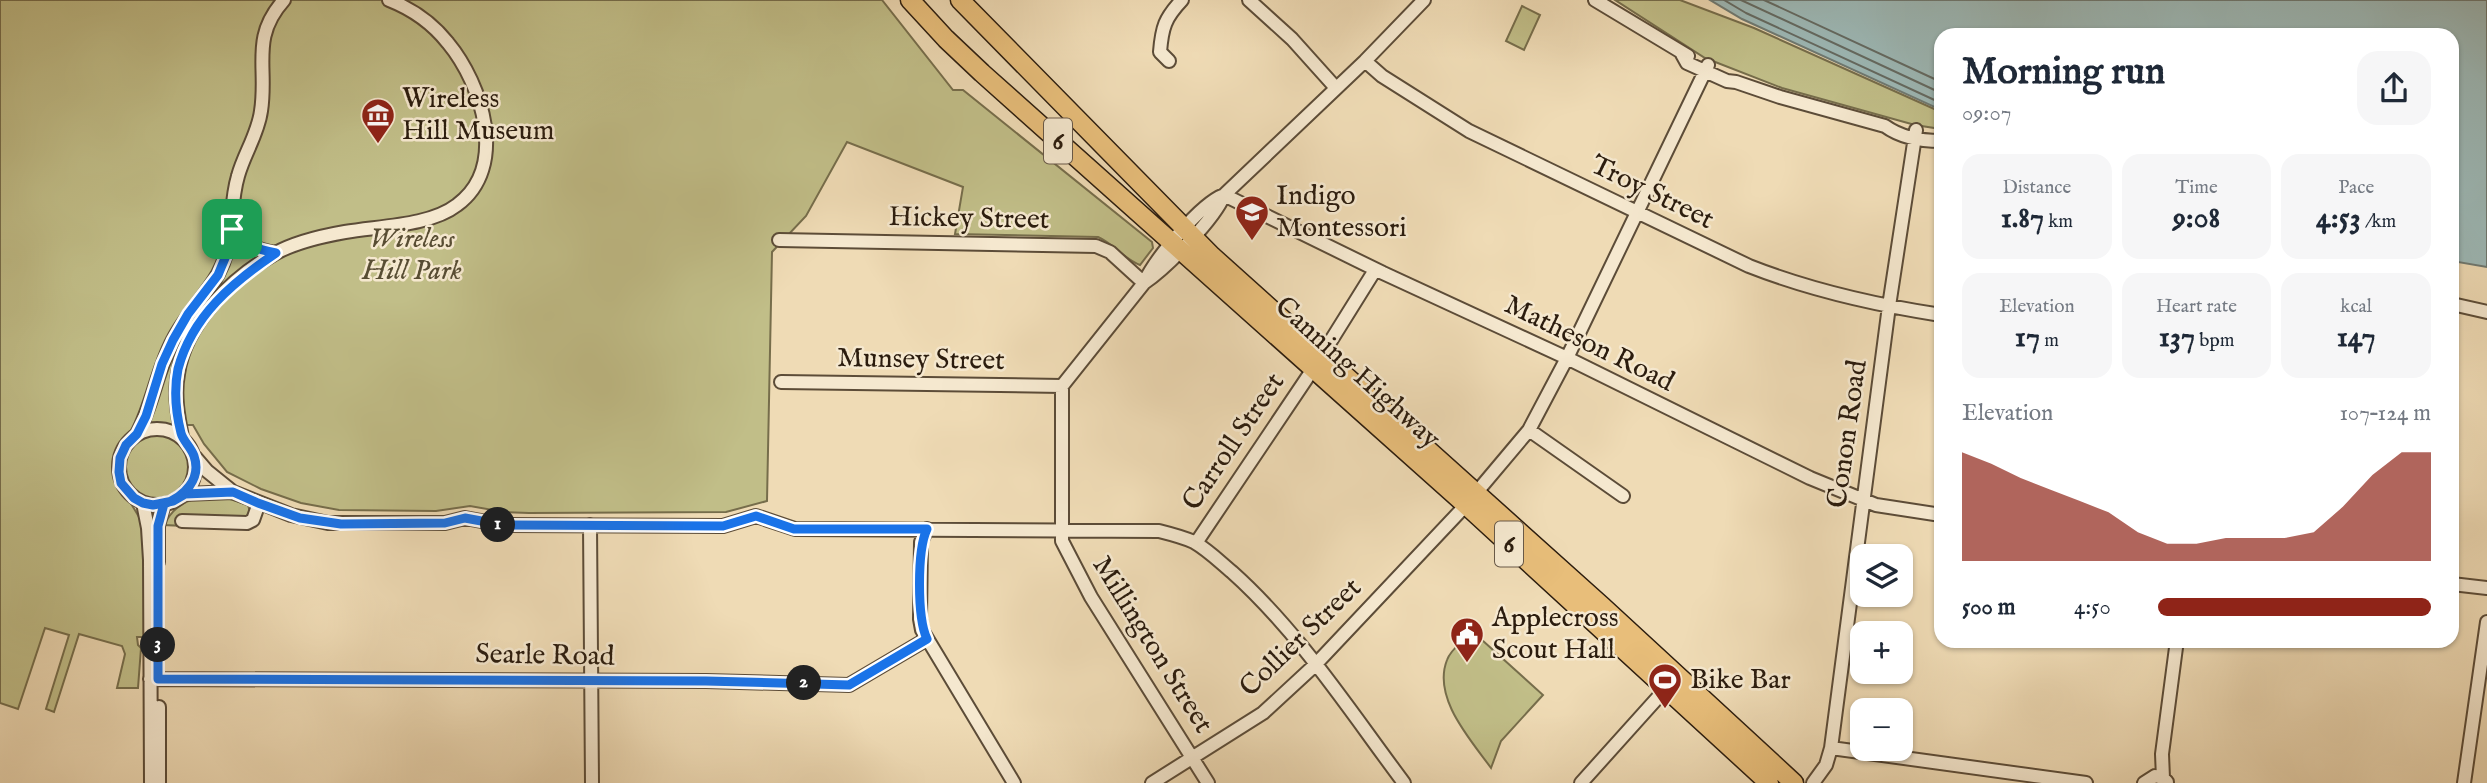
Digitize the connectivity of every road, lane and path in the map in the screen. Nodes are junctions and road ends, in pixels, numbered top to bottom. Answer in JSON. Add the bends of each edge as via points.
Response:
{"nodes":[{"id":1,"x":284,"y":0,"type":"edge"},
{"id":2,"x":389,"y":0,"type":"edge"},
{"id":3,"x":910,"y":0,"type":"edge"},
{"id":4,"x":960,"y":0,"type":"edge"},
{"id":5,"x":1182,"y":0,"type":"edge"},
{"id":6,"x":1249,"y":0,"type":"edge"},
{"id":7,"x":1424,"y":0,"type":"edge"},
{"id":8,"x":1595,"y":0,"type":"edge"},
{"id":9,"x":1169,"y":61,"type":"dead end"},
{"id":10,"x":1365,"y":61,"type":"junction"},
{"id":11,"x":1706,"y":69,"type":"junction"},
{"id":12,"x":1336,"y":88,"type":"junction"},
{"id":13,"x":1916,"y":134,"type":"junction"},
{"id":14,"x":1934,"y":138,"type":"edge"},
{"id":15,"x":1224,"y":195,"type":"junction"},
{"id":16,"x":1636,"y":213,"type":"junction"},
{"id":17,"x":232,"y":229,"type":"junction"},
{"id":18,"x":779,"y":240,"type":"dead end"},
{"id":19,"x":1182,"y":240,"type":"junction"},
{"id":20,"x":276,"y":253,"type":"junction"},
{"id":21,"x":1375,"y":270,"type":"junction"},
{"id":22,"x":1143,"y":283,"type":"junction"},
{"id":23,"x":1889,"y":306,"type":"junction"},
{"id":24,"x":2459,"y":306,"type":"edge"},
{"id":25,"x":2487,"y":312,"type":"edge"},
{"id":26,"x":1934,"y":314,"type":"edge"},
{"id":27,"x":1567,"y":358,"type":"junction"},
{"id":28,"x":1318,"y":362,"type":"junction"},
{"id":29,"x":781,"y":382,"type":"dead end"},
{"id":30,"x":1062,"y":386,"type":"junction"},
{"id":31,"x":1529,"y":430,"type":"junction"},
{"id":32,"x":137,"y":434,"type":"junction"},
{"id":33,"x":182,"y":436,"type":"junction"},
{"id":34,"x":195,"y":457,"type":"junction"},
{"id":35,"x":233,"y":492,"type":"junction"},
{"id":36,"x":185,"y":494,"type":"junction"},
{"id":37,"x":1623,"y":496,"type":"dead end"},
{"id":38,"x":1471,"y":499,"type":"junction"},
{"id":39,"x":1863,"y":501,"type":"junction"},
{"id":40,"x":143,"y":503,"type":"junction"},
{"id":41,"x":258,"y":503,"type":"junction"},
{"id":42,"x":164,"y":504,"type":"junction"},
{"id":43,"x":1934,"y":514,"type":"edge"},
{"id":44,"x":182,"y":521,"type":"dead end"},
{"id":45,"x":590,"y":525,"type":"junction"},
{"id":46,"x":927,"y":529,"type":"junction"},
{"id":47,"x":1063,"y":530,"type":"junction"},
{"id":48,"x":1196,"y":543,"type":"junction"},
{"id":49,"x":2459,"y":585,"type":"edge"},
{"id":50,"x":2487,"y":588,"type":"edge"},
{"id":51,"x":2487,"y":622,"type":"edge"},
{"id":52,"x":927,"y":639,"type":"junction"},
{"id":53,"x":2176,"y":648,"type":"edge"},
{"id":54,"x":1315,"y":665,"type":"junction"},
{"id":55,"x":154,"y":679,"type":"junction"},
{"id":56,"x":592,"y":682,"type":"junction"},
{"id":57,"x":1672,"y":682,"type":"junction"},
{"id":58,"x":1831,"y":748,"type":"junction"},
{"id":59,"x":1193,"y":758,"type":"junction"},
{"id":60,"x":2065,"y":781,"type":"edge"},
{"id":61,"x":2152,"y":781,"type":"edge"},
{"id":62,"x":150,"y":783,"type":"edge"},
{"id":63,"x":159,"y":783,"type":"edge"},
{"id":64,"x":592,"y":783,"type":"edge"},
{"id":65,"x":1014,"y":783,"type":"edge"},
{"id":66,"x":1152,"y":783,"type":"edge"},
{"id":67,"x":1209,"y":783,"type":"edge"},
{"id":68,"x":1404,"y":783,"type":"edge"},
{"id":69,"x":1581,"y":783,"type":"edge"},
{"id":70,"x":1769,"y":783,"type":"edge"},
{"id":71,"x":1794,"y":783,"type":"edge"},
{"id":72,"x":1813,"y":783,"type":"edge"},
{"id":73,"x":2086,"y":783,"type":"edge"},
{"id":74,"x":2464,"y":783,"type":"edge"}],
"edges":[{"from":1,"to":17,"type":"street","via":[[262,42],[262,110],[238,173]]},
{"from":2,"to":20,"type":"street","via":[[430,24],[464,66],[484,120],[481,176],[457,206],[435,216],[342,232]]},
{"from":3,"to":19,"type":"highway","name":"Canning Highway","number":"6","via":[[982,74]]},
{"from":4,"to":19,"type":"highway","name":"Canning Highway","number":"6"},
{"from":5,"to":9,"type":"street","via":[[1167,16],[1161,43],[1160,52]]},
{"from":6,"to":12,"type":"street"},
{"from":7,"to":10,"type":"street"},
{"from":8,"to":11,"type":"street"},
{"from":10,"to":12,"type":"street"},
{"from":10,"to":16,"type":"street","name":"Troy Street","via":[[1469,131]]},
{"from":11,"to":13,"type":"street","via":[[1780,97],[1885,126],[1897,124]]},
{"from":11,"to":16,"type":"street","name":"Collier Street"},
{"from":12,"to":15,"type":"street"},
{"from":13,"to":14,"type":"street"},
{"from":13,"to":23,"type":"street","name":"Conon Road"},
{"from":15,"to":19,"type":"street","via":[[1213,199]]},
{"from":15,"to":21,"type":"street","name":"Matheson Road"},
{"from":16,"to":23,"type":"street","name":"Troy Street","via":[[1749,267]]},
{"from":16,"to":27,"type":"street","name":"Collier Street"},
{"from":17,"to":20,"type":"street","via":[[253,248]]},
{"from":17,"to":32,"type":"street","via":[[218,275],[173,340]]},
{"from":18,"to":22,"type":"street","name":"Hickey Street","via":[[1096,246],[1110,252]]},
{"from":19,"to":22,"type":"street","via":[[1157,274]]},
{"from":19,"to":28,"type":"highway","name":"Canning Highway","number":"6"},
{"from":20,"to":33,"type":"street","via":[[223,293],[186,345],[176,391]]},
{"from":21,"to":27,"type":"street","name":"Matheson Road"},
{"from":21,"to":28,"type":"street","name":"Carroll Street"},
{"from":22,"to":30,"type":"street"},
{"from":23,"to":26,"type":"street","name":"Troy Street"},
{"from":23,"to":39,"type":"street","name":"Conon Road"},
{"from":24,"to":25,"type":"street"},
{"from":27,"to":31,"type":"street","name":"Collier Street"},
{"from":27,"to":39,"type":"street","name":"Matheson Road"},
{"from":28,"to":38,"type":"highway","name":"Canning Highway","number":"6"},
{"from":28,"to":48,"type":"street","name":"Carroll Street"},
{"from":29,"to":30,"type":"street","name":"Munsey Street"},
{"from":30,"to":47,"type":"street","name":"Millington Street"},
{"from":31,"to":37,"type":"street"},
{"from":31,"to":38,"type":"street","name":"Collier Street"},
{"from":32,"to":33,"type":"street","via":[[159,429]]},
{"from":32,"to":40,"type":"street","via":[[126,445],[119,472],[121,483]]},
{"from":33,"to":34,"type":"street"},
{"from":34,"to":35,"type":"street"},
{"from":34,"to":36,"type":"street","via":[[192,483]]},
{"from":35,"to":36,"type":"street"},
{"from":35,"to":41,"type":"street"},
{"from":36,"to":42,"type":"street"},
{"from":38,"to":54,"type":"street","name":"Collier Street"},
{"from":38,"to":57,"type":"highway","name":"Canning Highway","number":"6"},
{"from":39,"to":43,"type":"street","name":"Matheson Road"},
{"from":39,"to":58,"type":"street","name":"Conon Road"},
{"from":40,"to":42,"type":"street"},
{"from":40,"to":55,"type":"street"},
{"from":41,"to":44,"type":"street","via":[[253,520],[247,523]]},
{"from":41,"to":45,"type":"street","via":[[300,518],[341,524],[445,523],[465,518],[503,525]]},
{"from":42,"to":55,"type":"street","via":[[158,526]]},
{"from":45,"to":46,"type":"street","via":[[723,526],[756,516],[794,529]]},
{"from":45,"to":56,"type":"street"},
{"from":46,"to":47,"type":"street"},
{"from":46,"to":52,"type":"street","via":[[921,541],[920,619]]},
{"from":47,"to":48,"type":"street","via":[[1159,531]]},
{"from":47,"to":59,"type":"street","name":"Millington Street","via":[[1062,541],[1072,563]]},
{"from":48,"to":54,"type":"street","via":[[1262,599]]},
{"from":49,"to":50,"type":"street"},
{"from":51,"to":74,"type":"street"},
{"from":52,"to":56,"type":"street","name":"Searle Road","via":[[849,685]]},
{"from":52,"to":65,"type":"street"},
{"from":53,"to":61,"type":"street","via":[[2162,754]]},
{"from":54,"to":59,"type":"street","name":"Collier Street","via":[[1263,713]]},
{"from":54,"to":68,"type":"street"},
{"from":55,"to":56,"type":"street","name":"Searle Road"},
{"from":55,"to":62,"type":"street"},
{"from":55,"to":63,"type":"street"},
{"from":56,"to":64,"type":"street"},
{"from":57,"to":69,"type":"street"},
{"from":57,"to":70,"type":"highway","name":"Canning Highway","number":"6"},
{"from":57,"to":71,"type":"highway","name":"Canning Highway","number":"6"},
{"from":58,"to":60,"type":"street"},
{"from":58,"to":72,"type":"street","name":"Conon Road"},
{"from":59,"to":66,"type":"street","name":"Collier Street"},
{"from":59,"to":67,"type":"street","name":"Millington Street"},
{"from":60,"to":73,"type":"street"}]}
